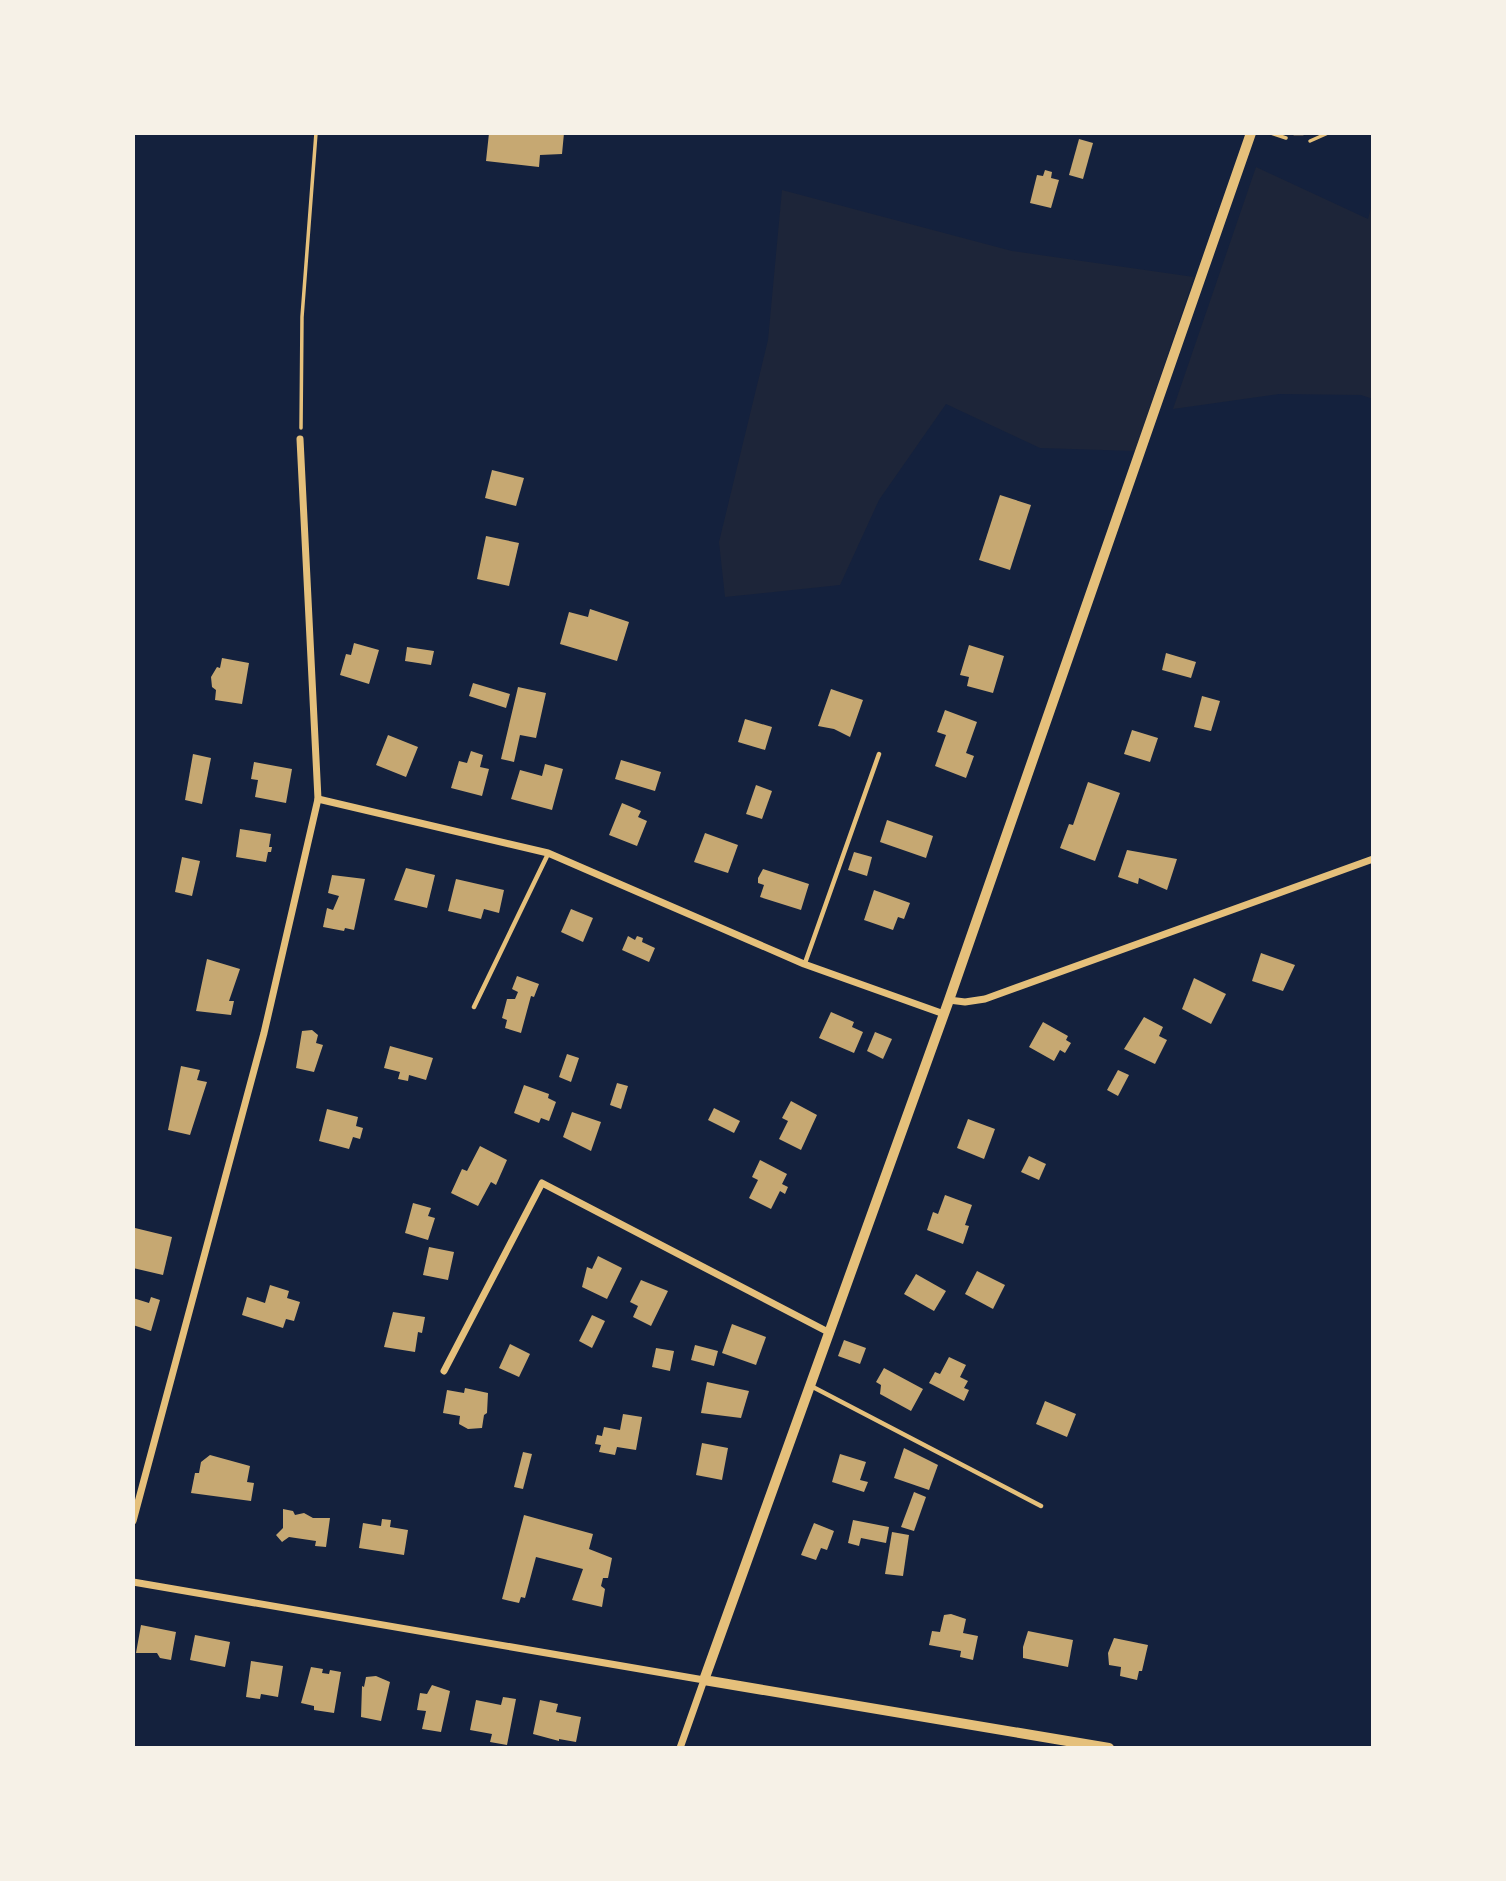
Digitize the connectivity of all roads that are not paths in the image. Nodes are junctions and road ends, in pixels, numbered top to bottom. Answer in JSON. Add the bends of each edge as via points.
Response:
{"nodes":[{"id":1,"x":1251,"y":133,"type":"edge"},
{"id":2,"x":1294,"y":133,"type":"edge"},
{"id":3,"x":1303,"y":133,"type":"edge"},
{"id":4,"x":300,"y":439,"type":"road end"},
{"id":5,"x":879,"y":754,"type":"dead end"},
{"id":6,"x":318,"y":799,"type":"junction"},
{"id":7,"x":548,"y":853,"type":"junction"},
{"id":8,"x":1373,"y":859,"type":"edge"},
{"id":9,"x":804,"y":964,"type":"junction"},
{"id":10,"x":950,"y":1000,"type":"junction"},
{"id":11,"x":474,"y":1007,"type":"dead end"},
{"id":12,"x":944,"y":1014,"type":"junction"},
{"id":13,"x":830,"y":1333,"type":"junction"},
{"id":14,"x":444,"y":1371,"type":"dead end"},
{"id":15,"x":810,"y":1385,"type":"junction"},
{"id":16,"x":1041,"y":1506,"type":"dead end"},
{"id":17,"x":133,"y":1521,"type":"edge"},
{"id":18,"x":133,"y":1582,"type":"edge"},
{"id":19,"x":704,"y":1680,"type":"junction"},
{"id":20,"x":680,"y":1748,"type":"edge"},
{"id":21,"x":1109,"y":1748,"type":"edge"}],
"edges":[{"from":1,"to":10,"type":"street"},
{"from":2,"to":3,"type":"lane"},
{"from":4,"to":6,"type":"street"},
{"from":5,"to":9,"type":"lane"},
{"from":6,"to":7,"type":"street"},
{"from":6,"to":17,"type":"street","via":[[261,1046]]},
{"from":7,"to":9,"type":"street"},
{"from":7,"to":11,"type":"lane"},
{"from":8,"to":10,"type":"street","via":[[985,999]]},
{"from":9,"to":12,"type":"street"},
{"from":10,"to":12,"type":"street"},
{"from":12,"to":13,"type":"street"},
{"from":13,"to":14,"type":"street","via":[[542,1184]]},
{"from":13,"to":15,"type":"street"},
{"from":15,"to":16,"type":"lane"},
{"from":15,"to":19,"type":"street"},
{"from":18,"to":19,"type":"street"},
{"from":19,"to":20,"type":"street"},
{"from":19,"to":21,"type":"street"}]}
